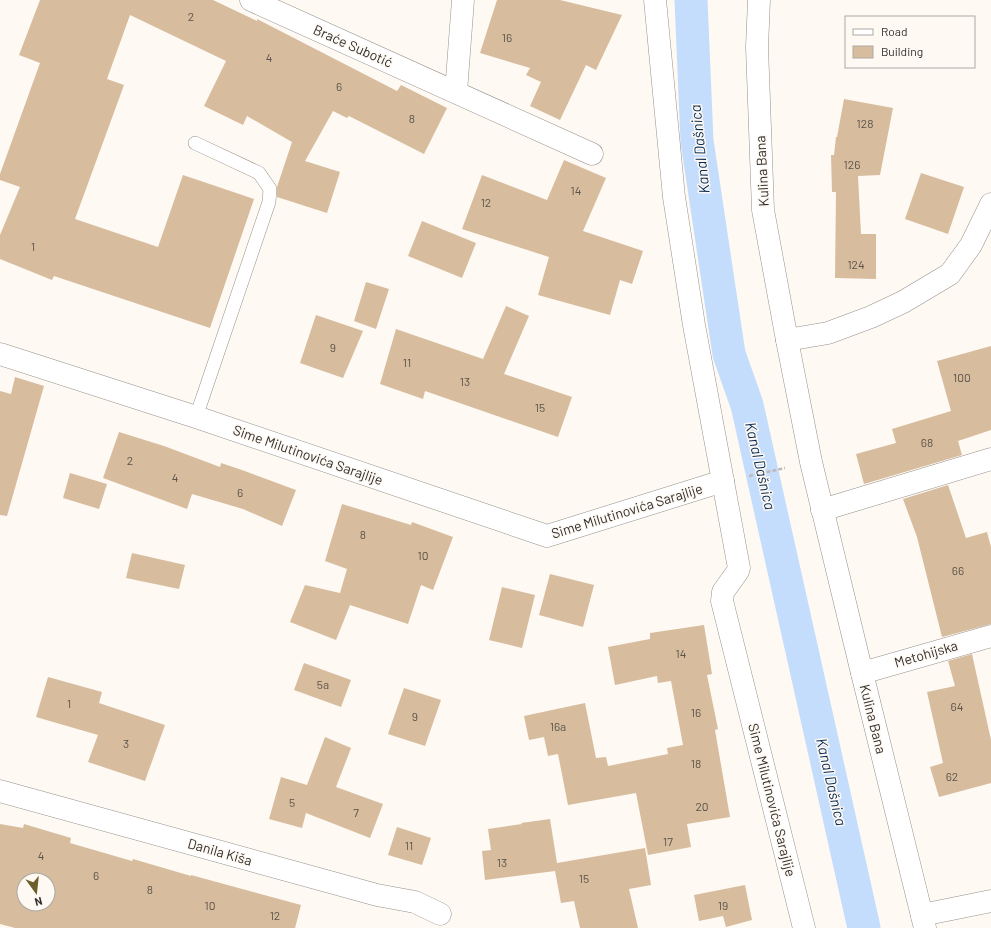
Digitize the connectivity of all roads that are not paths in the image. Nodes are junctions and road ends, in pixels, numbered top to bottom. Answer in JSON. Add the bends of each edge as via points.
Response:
{"nodes":[{"id":1,"x":251,"y":0,"type":"edge"},
{"id":2,"x":463,"y":0,"type":"edge"},
{"id":3,"x":655,"y":0,"type":"edge"},
{"id":4,"x":759,"y":0,"type":"edge"},
{"id":5,"x":456,"y":92,"type":"junction"},
{"id":6,"x":195,"y":143,"type":"dead end"},
{"id":7,"x":592,"y":154,"type":"dead end"},
{"id":8,"x":991,"y":204,"type":"edge"},
{"id":9,"x":787,"y":340,"type":"junction"},
{"id":10,"x":0,"y":354,"type":"edge"},
{"id":11,"x":196,"y":417,"type":"junction"},
{"id":12,"x":991,"y":459,"type":"edge"},
{"id":13,"x":723,"y":481,"type":"junction"},
{"id":14,"x":822,"y":510,"type":"junction"},
{"id":15,"x":991,"y":636,"type":"edge"},
{"id":16,"x":862,"y":673,"type":"junction"},
{"id":17,"x":0,"y":791,"type":"edge"},
{"id":18,"x":991,"y":901,"type":"edge"},
{"id":19,"x":440,"y":914,"type":"dead end"},
{"id":20,"x":924,"y":922,"type":"edge"},
{"id":21,"x":804,"y":928,"type":"edge"}],
"edges":[{"from":1,"to":5,"type":"street","name":"Braće Subotić"},
{"from":2,"to":5,"type":"street"},
{"from":3,"to":13,"type":"street","via":[[674,197],[694,325]]},
{"from":4,"to":9,"type":"street","name":"Kulina Bana","via":[[757,47],[764,210]]},
{"from":5,"to":7,"type":"street","name":"Braće Subotić"},
{"from":6,"to":11,"type":"lane","via":[[260,173],[270,188],[269,202]]},
{"from":8,"to":9,"type":"street","via":[[970,246],[950,274],[903,302],[871,317],[828,333]]},
{"from":9,"to":14,"type":"street","name":"Kulina Bana"},
{"from":10,"to":11,"type":"street","name":"Sime Milutinovića Sarajlije"},
{"from":11,"to":13,"type":"street","name":"Sime Milutinovića Sarajlije","via":[[548,536]]},
{"from":12,"to":14,"type":"street"},
{"from":13,"to":21,"type":"street","name":"Sime Milutinovića Sarajlije","via":[[739,568],[723,592],[722,601]]},
{"from":14,"to":16,"type":"street","name":"Kulina Bana"},
{"from":15,"to":16,"type":"street","name":"Metohijska"},
{"from":16,"to":20,"type":"street","name":"Kulina Bana"},
{"from":17,"to":19,"type":"street","name":"Danila Kiša","via":[[377,896],[414,902]]},
{"from":18,"to":20,"type":"street"}]}
